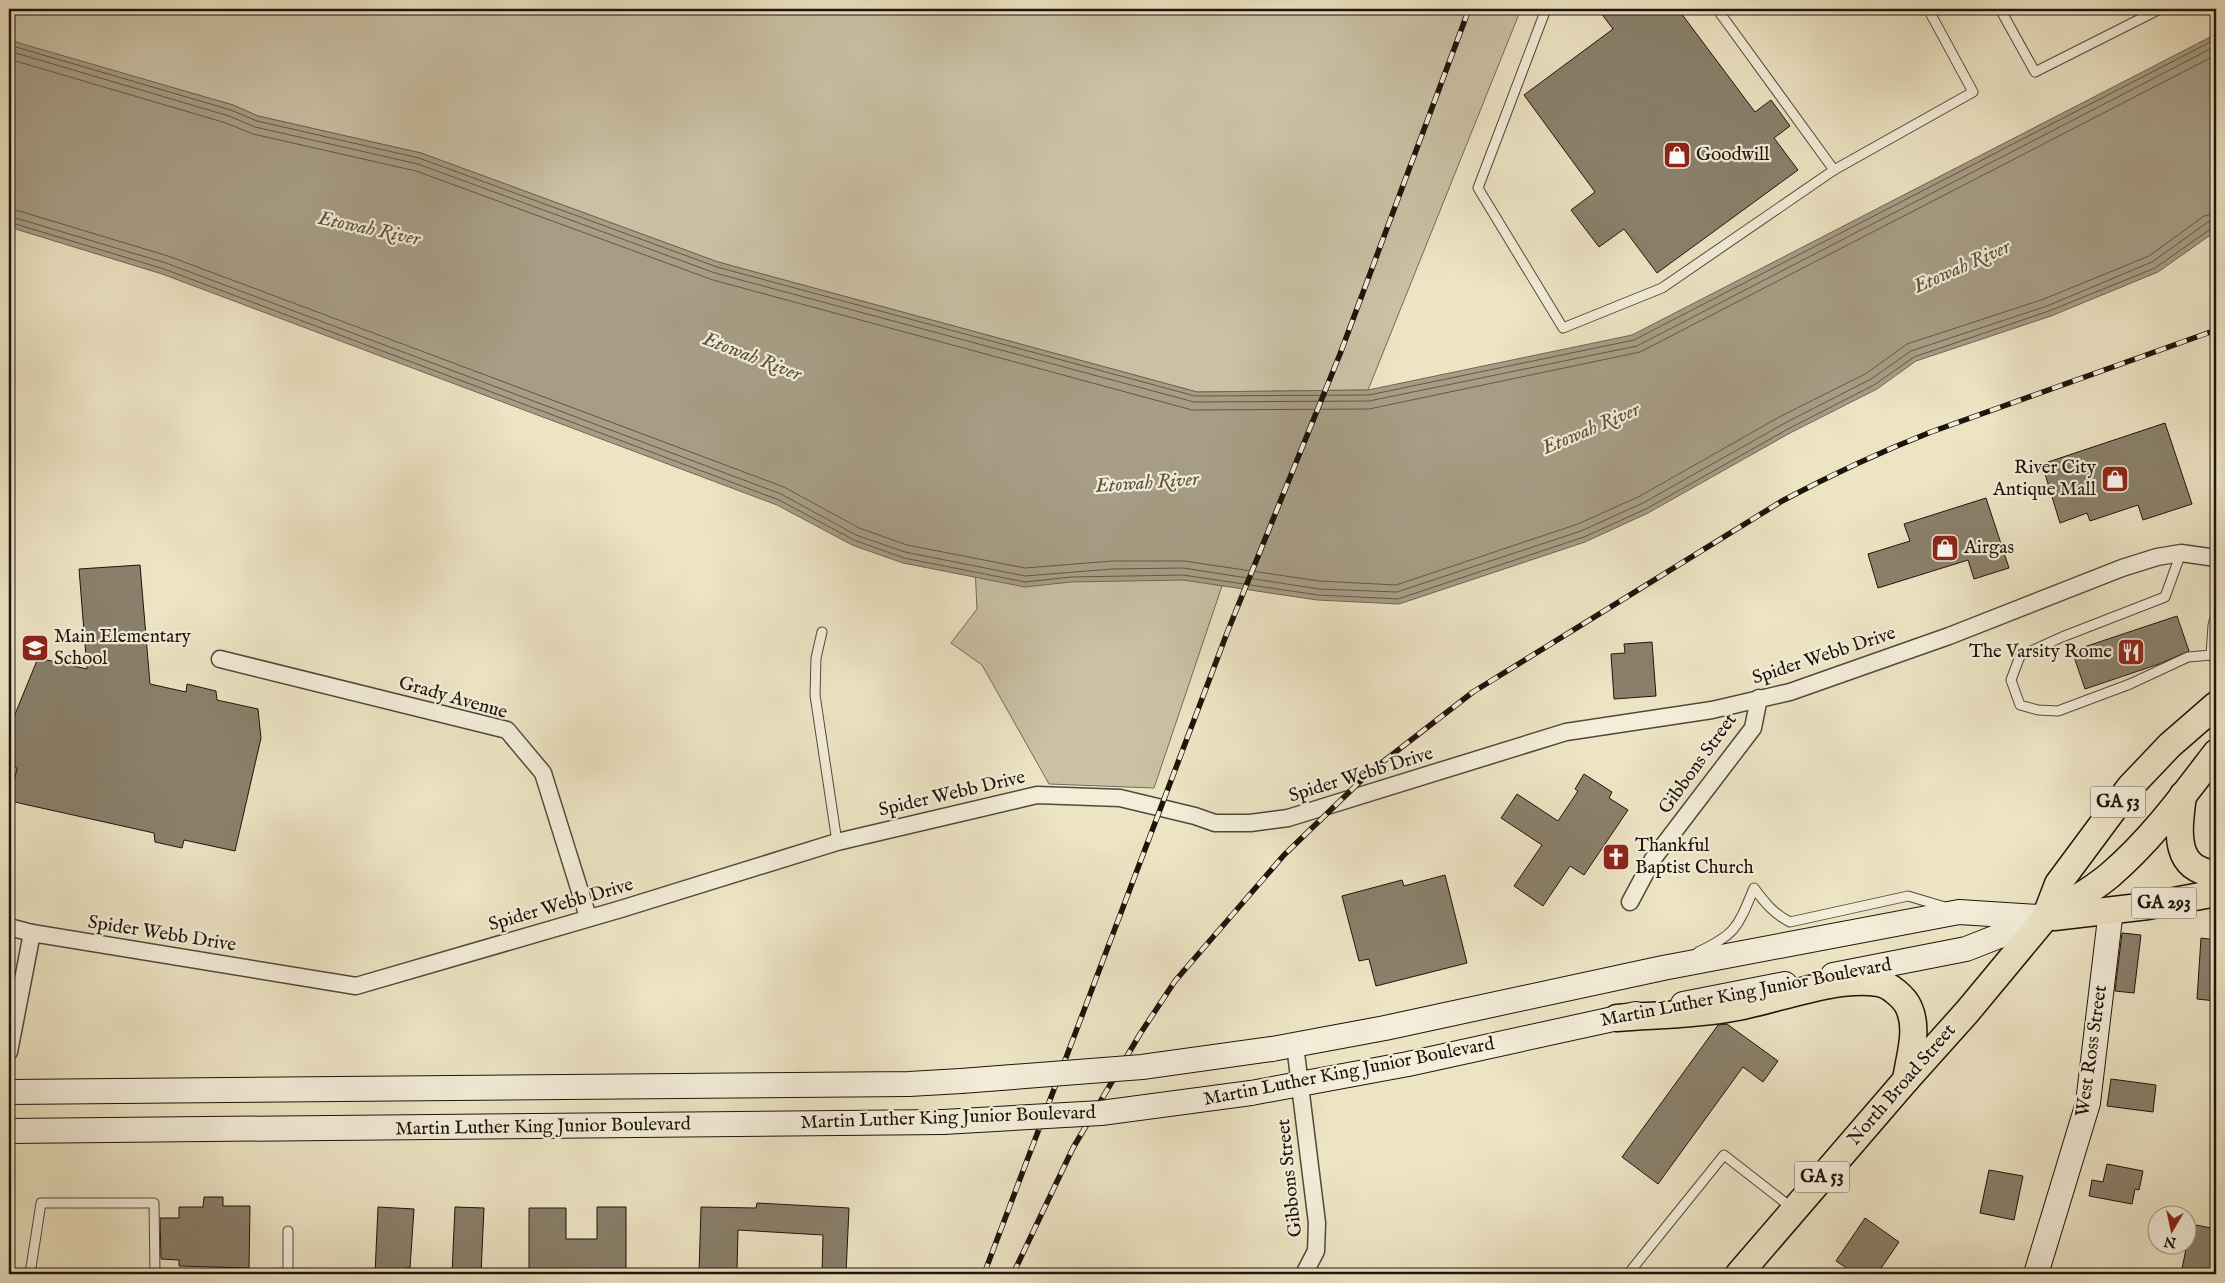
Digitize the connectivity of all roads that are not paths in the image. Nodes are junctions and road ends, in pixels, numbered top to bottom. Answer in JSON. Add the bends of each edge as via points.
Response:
{"nodes":[{"id":1,"x":1546,"y":9,"type":"edge"},
{"id":2,"x":1717,"y":9,"type":"edge"},
{"id":3,"x":1928,"y":9,"type":"edge"},
{"id":4,"x":2000,"y":9,"type":"edge"},
{"id":5,"x":2160,"y":9,"type":"edge"},
{"id":6,"x":1834,"y":170,"type":"junction"},
{"id":7,"x":2182,"y":553,"type":"junction"},
{"id":8,"x":2216,"y":558,"type":"edge"},
{"id":9,"x":2216,"y":615,"type":"edge"},
{"id":10,"x":822,"y":632,"type":"dead end"},
{"id":11,"x":2214,"y":658,"type":"edge"},
{"id":12,"x":220,"y":659,"type":"dead end"},
{"id":13,"x":1759,"y":698,"type":"junction"},
{"id":14,"x":2216,"y":705,"type":"edge"},
{"id":15,"x":2216,"y":753,"type":"edge"},
{"id":16,"x":2183,"y":795,"type":"junction"},
{"id":17,"x":837,"y":842,"type":"junction"},
{"id":18,"x":2216,"y":874,"type":"edge"},
{"id":19,"x":2216,"y":893,"type":"edge"},
{"id":20,"x":1630,"y":902,"type":"dead end"},
{"id":21,"x":2111,"y":910,"type":"junction"},
{"id":22,"x":1959,"y":912,"type":"junction"},
{"id":23,"x":588,"y":917,"type":"junction"},
{"id":24,"x":2045,"y":918,"type":"junction"},
{"id":25,"x":9,"y":926,"type":"edge"},
{"id":26,"x":32,"y":933,"type":"junction"},
{"id":27,"x":1663,"y":968,"type":"junction"},
{"id":28,"x":1618,"y":1018,"type":"junction"},
{"id":29,"x":1283,"y":1047,"type":"junction"},
{"id":30,"x":9,"y":1052,"type":"edge"},
{"id":31,"x":1906,"y":1080,"type":"junction"},
{"id":32,"x":1299,"y":1084,"type":"junction"},
{"id":33,"x":9,"y":1092,"type":"edge"},
{"id":34,"x":9,"y":1131,"type":"edge"},
{"id":35,"x":1794,"y":1210,"type":"junction"},
{"id":36,"x":288,"y":1231,"type":"dead end"},
{"id":37,"x":30,"y":1274,"type":"edge"},
{"id":38,"x":155,"y":1274,"type":"edge"},
{"id":39,"x":256,"y":1274,"type":"edge"},
{"id":40,"x":1304,"y":1274,"type":"edge"},
{"id":41,"x":1628,"y":1274,"type":"edge"},
{"id":42,"x":1739,"y":1274,"type":"edge"},
{"id":43,"x":2036,"y":1274,"type":"edge"}],
"edges":[{"from":1,"to":6,"type":"lane","via":[[1478,188],[1563,328],[1662,288]]},
{"from":2,"to":6,"type":"lane"},
{"from":3,"to":6,"type":"lane","via":[[1973,92]]},
{"from":4,"to":5,"type":"lane","via":[[2035,72]]},
{"from":7,"to":8,"type":"street","name":"Spider Webb Drive"},
{"from":7,"to":11,"type":"lane","via":[[2165,597],[2020,656],[2011,680],[2020,705],[2058,711],[2130,684],[2188,657]]},
{"from":7,"to":13,"type":"street","name":"Spider Webb Drive","via":[[2122,568],[1949,636],[1790,692]]},
{"from":9,"to":11,"type":"lane","via":[[2213,625]]},
{"from":10,"to":17,"type":"lane","via":[[816,658],[815,695]]},
{"from":12,"to":23,"type":"street","name":"Grady Avenue","via":[[506,730],[543,773]]},
{"from":13,"to":17,"type":"street","name":"Spider Webb Drive","via":[[1712,710],[1566,732],[1288,818],[1215,823],[1120,798],[1037,795]]},
{"from":13,"to":20,"type":"street","name":"Gibbons Street","via":[[1753,728],[1653,859]]},
{"from":14,"to":24,"type":"main road","number":"GA 53","via":[[2170,745],[2130,787],[2058,884]]},
{"from":15,"to":16,"type":"main road","name":"Martin Luther King Junior Boulevard","number":"GA 53"},
{"from":16,"to":18,"type":"main road","via":[[2179,835],[2184,856],[2190,865],[2205,873]]},
{"from":16,"to":24,"type":"main road","name":"Martin Luther King Junior Boulevard","number":"GA 53","via":[[2157,829],[2110,875]]},
{"from":17,"to":23,"type":"street","name":"Spider Webb Drive"},
{"from":19,"to":21,"type":"main road","number":"GA 293"},
{"from":21,"to":24,"type":"main road","number":"GA 293"},
{"from":21,"to":43,"type":"main road","name":"West Ross Street","via":[[2088,1103]]},
{"from":22,"to":24,"type":"main road","name":"Martin Luther King Junior Boulevard","number":"GA 293"},
{"from":22,"to":27,"type":"main road","name":"Martin Luther King Junior Boulevard","number":"GA 293"},
{"from":22,"to":27,"type":"lane","via":[[1908,896],[1790,922],[1767,906],[1754,888],[1741,921],[1728,936]]},
{"from":23,"to":26,"type":"street","name":"Spider Webb Drive","via":[[356,986]]},
{"from":24,"to":28,"type":"main road","name":"Martin Luther King Junior Boulevard","number":"GA 293","via":[[1966,949]]},
{"from":24,"to":31,"type":"main road","name":"North Broad Street","number":"GA 53"},
{"from":25,"to":26,"type":"street","name":"Spider Webb Drive"},
{"from":26,"to":30,"type":"street"},
{"from":27,"to":29,"type":"main road","name":"Martin Luther King Junior Boulevard","number":"GA 293"},
{"from":28,"to":31,"type":"main road","via":[[1731,1008],[1837,985],[1879,983],[1898,995],[1912,1016],[1914,1035]]},
{"from":28,"to":32,"type":"main road","name":"Martin Luther King Junior Boulevard","number":"GA 293"},
{"from":29,"to":32,"type":"street","name":"Gibbons Street"},
{"from":29,"to":33,"type":"main road","name":"Martin Luther King Junior Boulevard","number":"GA 293","bridge":true,"via":[[1142,1067],[899,1084]]},
{"from":31,"to":35,"type":"main road","name":"North Broad Street","number":"GA 53"},
{"from":32,"to":34,"type":"main road","name":"Martin Luther King Junior Boulevard","number":"GA 293","bridge":true,"via":[[1101,1113],[942,1122]]},
{"from":32,"to":40,"type":"street","name":"Gibbons Street","via":[[1317,1223],[1316,1251]]},
{"from":35,"to":41,"type":"lane","via":[[1724,1155]]},
{"from":35,"to":42,"type":"main road","name":"North Broad Street","number":"GA 53"},
{"from":36,"to":39,"type":"lane","via":[[288,1273]]},
{"from":37,"to":38,"type":"lane","via":[[41,1203],[154,1204]]}]}
